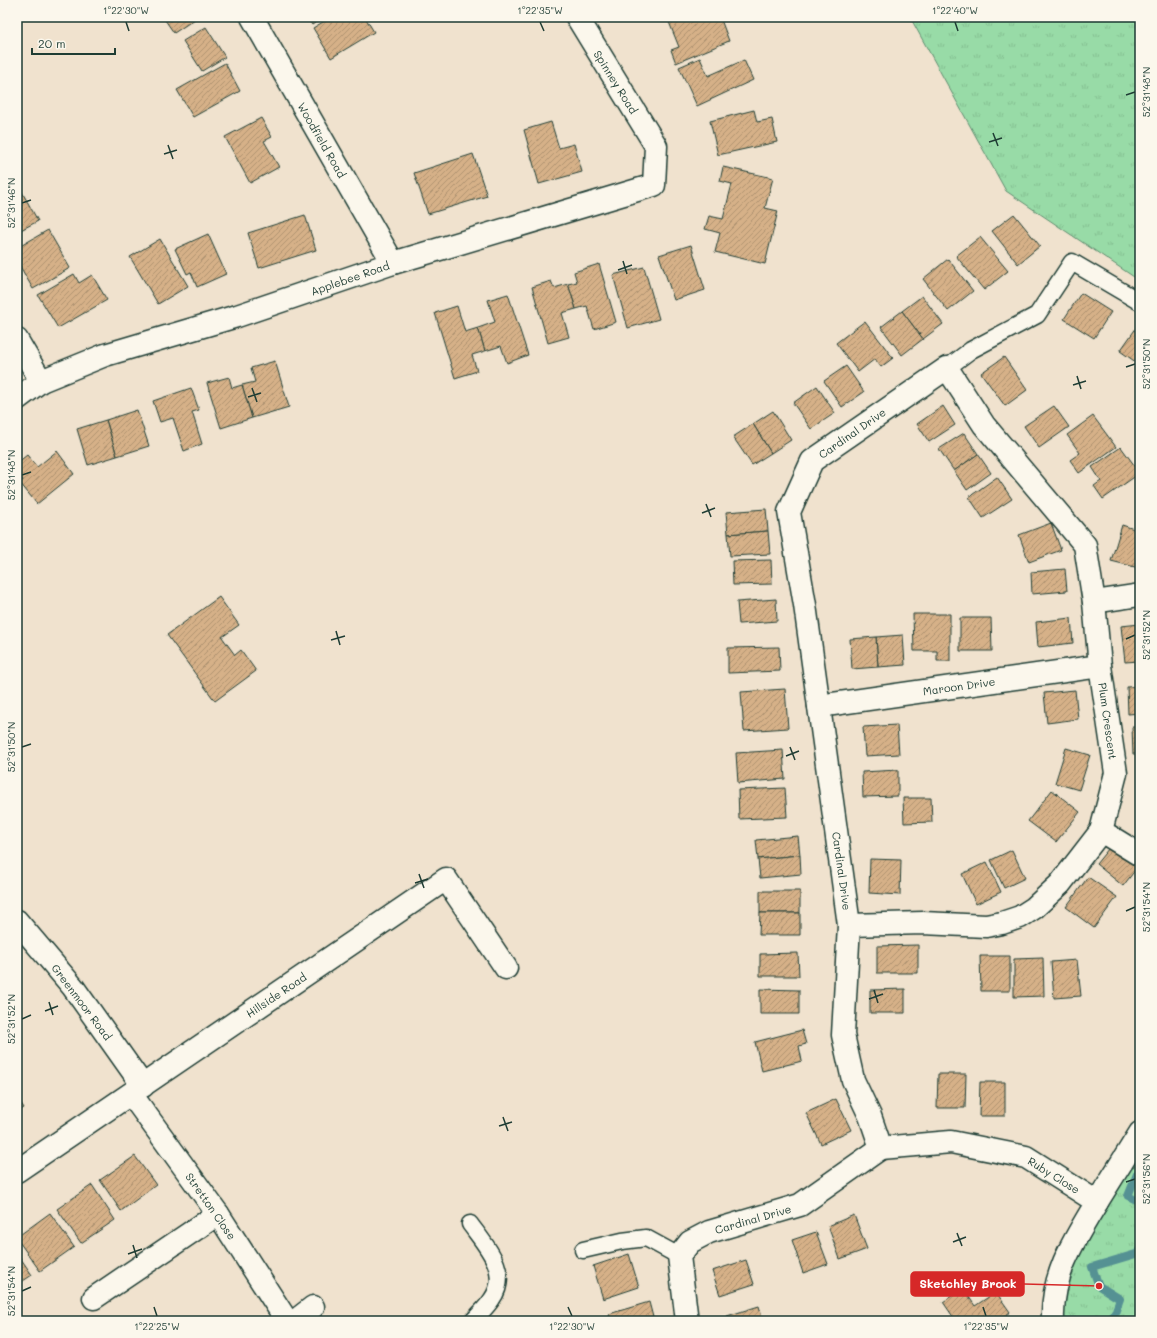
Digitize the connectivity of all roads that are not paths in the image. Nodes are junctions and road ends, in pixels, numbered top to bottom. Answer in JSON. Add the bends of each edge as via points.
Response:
{"nodes":[{"id":1,"x":252,"y":17,"type":"edge"},
{"id":2,"x":576,"y":17,"type":"edge"},
{"id":3,"x":656,"y":146,"type":"joint"},
{"id":4,"x":392,"y":263,"type":"junction"},
{"id":5,"x":1140,"y":302,"type":"edge"},
{"id":6,"x":17,"y":340,"type":"edge"},
{"id":7,"x":947,"y":368,"type":"junction"},
{"id":8,"x":41,"y":381,"type":"junction"},
{"id":9,"x":17,"y":399,"type":"edge"},
{"id":10,"x":1140,"y":595,"type":"edge"},
{"id":11,"x":1094,"y":602,"type":"junction"},
{"id":12,"x":1100,"y":666,"type":"junction"},
{"id":13,"x":819,"y":706,"type":"junction"},
{"id":14,"x":1102,"y":831,"type":"junction"},
{"id":15,"x":1140,"y":855,"type":"edge"},
{"id":16,"x":17,"y":921,"type":"edge"},
{"id":17,"x":849,"y":925,"type":"junction"},
{"id":18,"x":506,"y":968,"type":"dead end"},
{"id":19,"x":137,"y":1090,"type":"junction"},
{"id":20,"x":1140,"y":1133,"type":"edge"},
{"id":21,"x":881,"y":1148,"type":"junction"},
{"id":22,"x":17,"y":1171,"type":"edge"},
{"id":23,"x":1097,"y":1202,"type":"junction"},
{"id":24,"x":218,"y":1214,"type":"junction"},
{"id":25,"x":470,"y":1224,"type":"dead end"},
{"id":26,"x":583,"y":1250,"type":"dead end"},
{"id":27,"x":679,"y":1256,"type":"junction"},
{"id":28,"x":94,"y":1298,"type":"dead end"},
{"id":29,"x":313,"y":1307,"type":"dead end"},
{"id":30,"x":287,"y":1321,"type":"edge"},
{"id":31,"x":295,"y":1321,"type":"edge"},
{"id":32,"x":474,"y":1321,"type":"edge"},
{"id":33,"x":687,"y":1321,"type":"edge"},
{"id":34,"x":1054,"y":1321,"type":"edge"}],
"edges":[{"from":1,"to":4,"type":"street","name":"Woodfield Road"},
{"from":2,"to":3,"type":"street","name":"Spinney Road"},
{"from":3,"to":4,"type":"street","name":"Applebee Road","via":[[654,185]]},
{"from":4,"to":8,"type":"street","name":"Applebee Road","via":[[237,316],[105,355]]},
{"from":5,"to":7,"type":"lane","via":[[1072,262],[1037,315],[971,350]]},
{"from":6,"to":8,"type":"street"},
{"from":7,"to":11,"type":"street","name":"Plum Crescent","via":[[984,425],[1085,545]]},
{"from":7,"to":13,"type":"street","name":"Cardinal Drive","via":[[812,461],[789,512]]},
{"from":8,"to":9,"type":"street","name":"Applebee Road"},
{"from":10,"to":11,"type":"street"},
{"from":11,"to":12,"type":"street","name":"Plum Crescent"},
{"from":12,"to":13,"type":"street","name":"Maroon Drive"},
{"from":12,"to":14,"type":"street","name":"Plum Crescent","via":[[1116,773]]},
{"from":13,"to":17,"type":"street","name":"Cardinal Drive"},
{"from":14,"to":15,"type":"street"},
{"from":14,"to":17,"type":"street","name":"Plum Crescent","via":[[1060,884],[1034,908],[1002,924]]},
{"from":16,"to":19,"type":"street","name":"Greenmoor Road","via":[[73,987]]},
{"from":17,"to":21,"type":"street","name":"Cardinal Drive","via":[[843,1036],[853,1080],[870,1116]]},
{"from":18,"to":19,"type":"street","name":"Hillside Road","via":[[446,879]]},
{"from":19,"to":22,"type":"street","name":"Hillside Road"},
{"from":19,"to":24,"type":"street","name":"Stretton Close"},
{"from":20,"to":23,"type":"street"},
{"from":21,"to":23,"type":"street","name":"Ruby Close","via":[[951,1142],[1026,1157]]},
{"from":21,"to":27,"type":"street","name":"Cardinal Drive","via":[[800,1206],[709,1232],[690,1242]]},
{"from":23,"to":34,"type":"street","via":[[1070,1247],[1055,1288]]},
{"from":24,"to":28,"type":"street"},
{"from":24,"to":30,"type":"street","name":"Stretton Close"},
{"from":25,"to":32,"type":"lane","via":[[496,1261],[499,1281],[493,1298]]},
{"from":26,"to":27,"type":"lane","via":[[646,1238]]},
{"from":27,"to":33,"type":"street"},
{"from":29,"to":31,"type":"street"}]}
